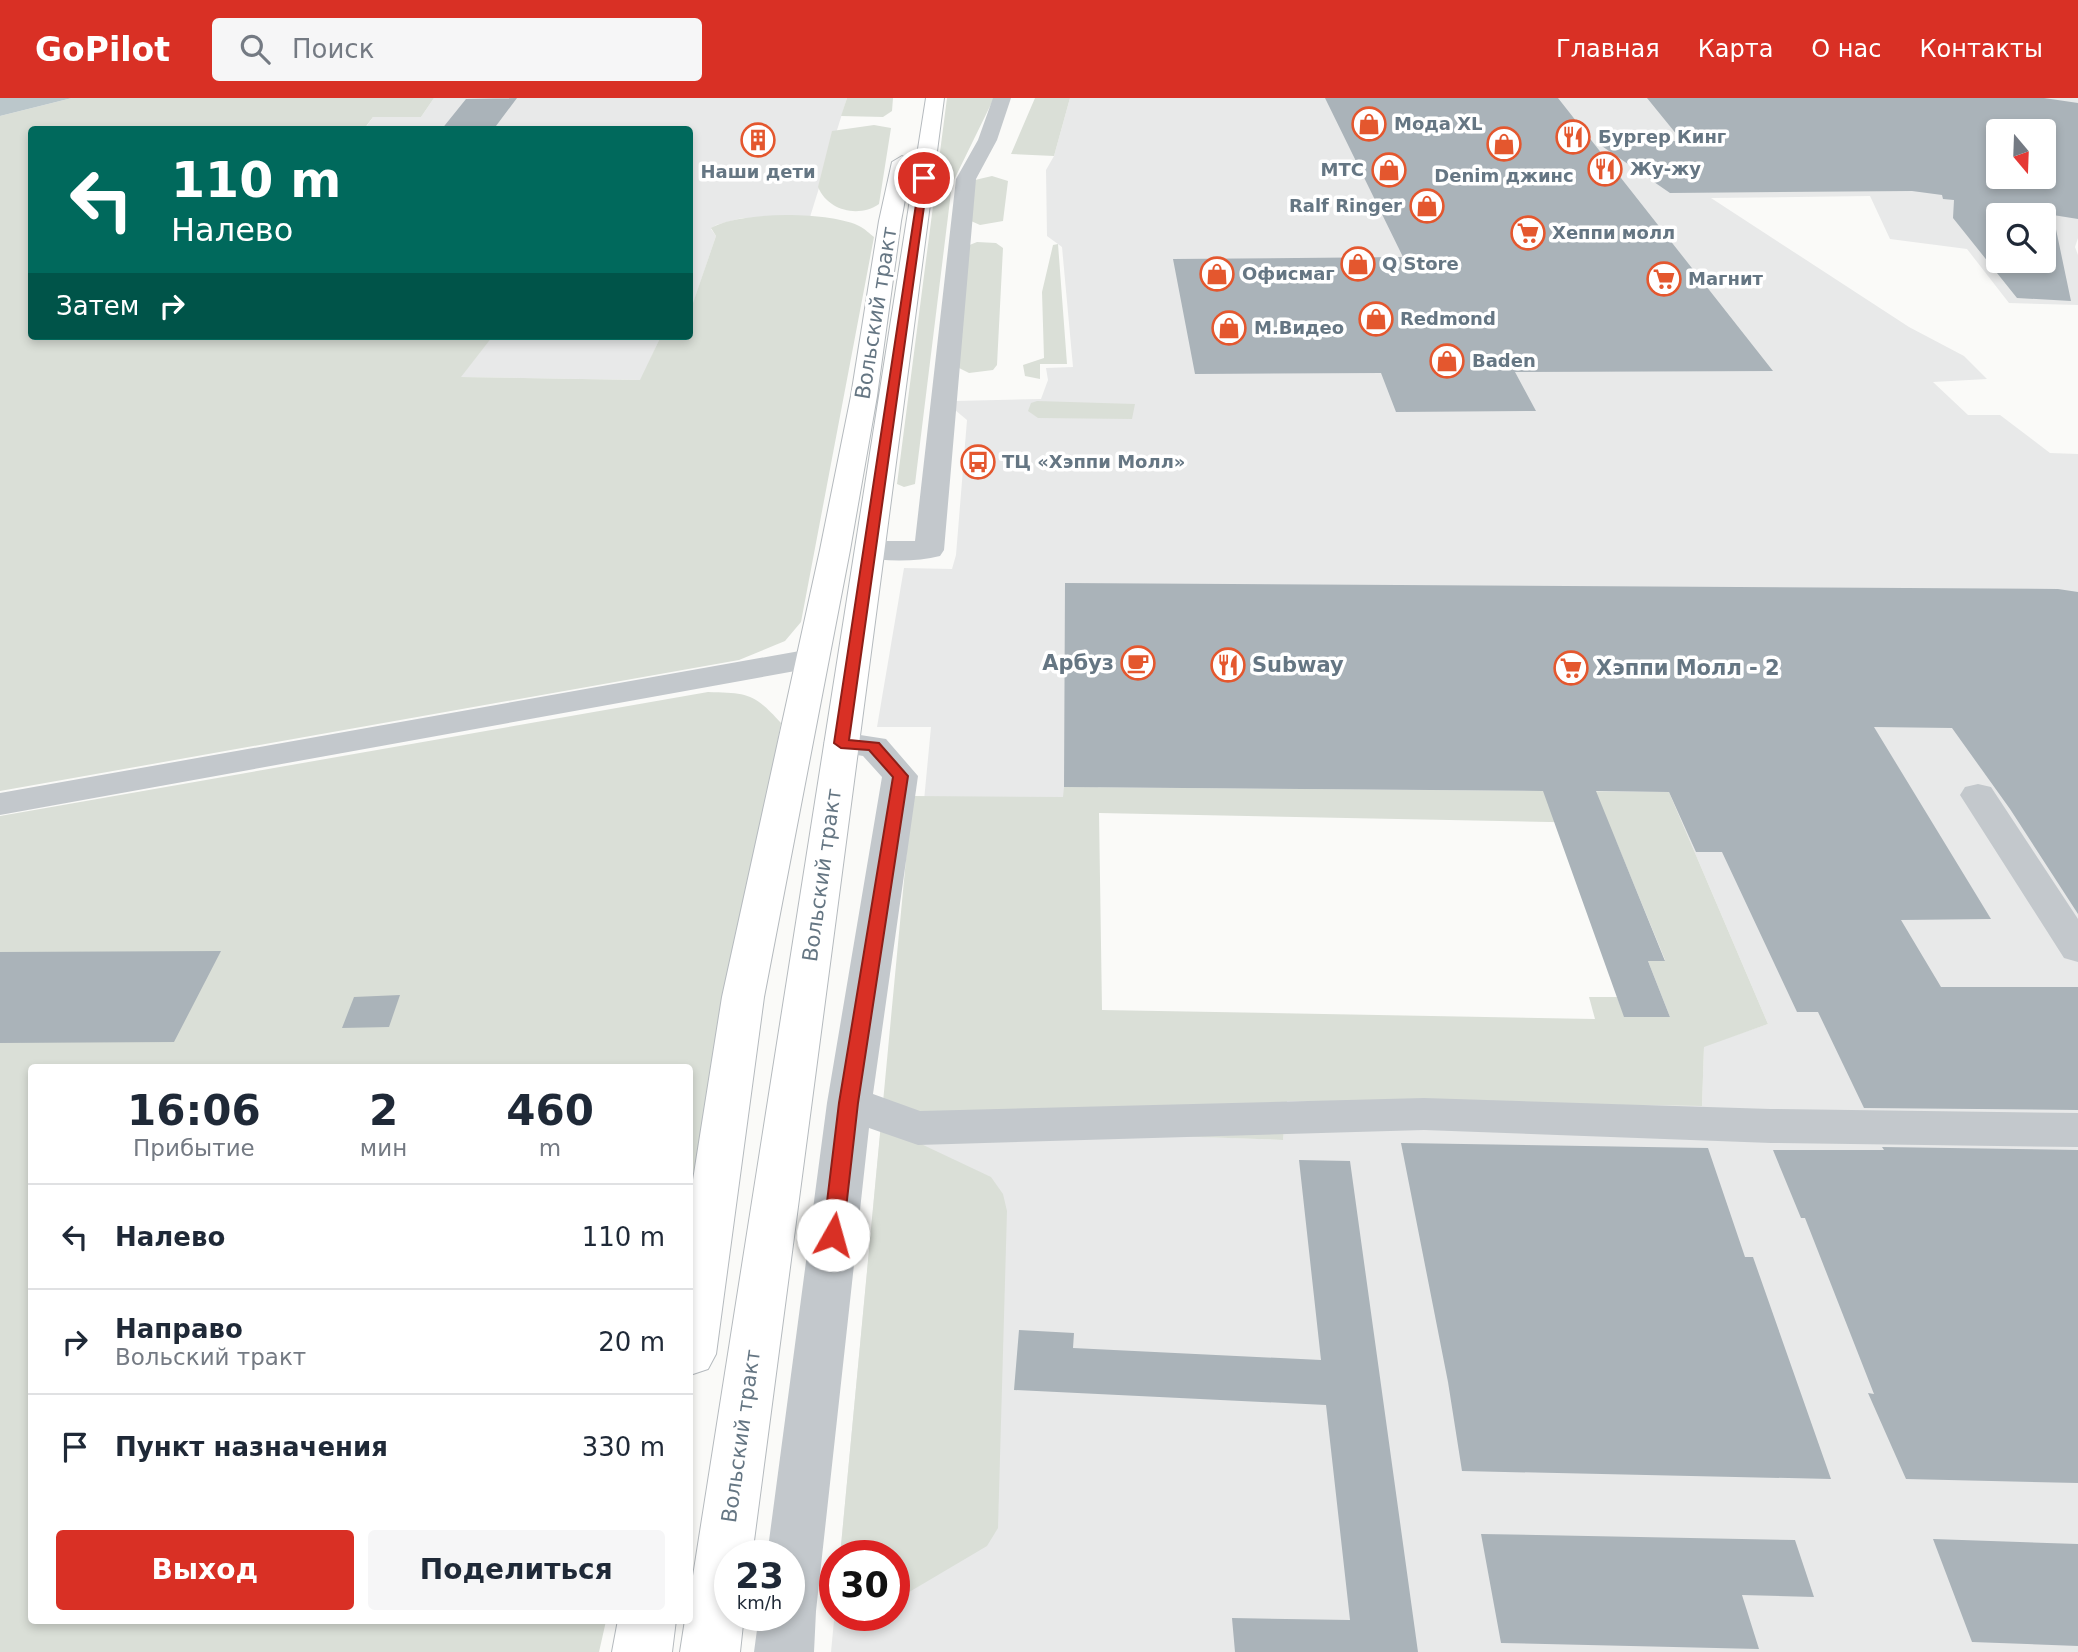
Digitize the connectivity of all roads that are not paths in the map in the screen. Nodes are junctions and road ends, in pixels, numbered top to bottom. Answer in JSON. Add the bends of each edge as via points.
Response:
{"nodes":[{"id":1,"x":914,"y":98,"type":"edge"},
{"id":2,"x":935,"y":98,"type":"edge"},
{"id":3,"x":1002,"y":98,"type":"edge"},
{"id":4,"x":870,"y":550,"type":"junction"},
{"id":5,"x":811,"y":659,"type":"junction"},
{"id":6,"x":841,"y":743,"type":"junction"},
{"id":7,"x":1978,"y":795,"type":"dead end"},
{"id":8,"x":0,"y":804,"type":"edge"},
{"id":9,"x":2078,"y":949,"type":"edge"},
{"id":10,"x":849,"y":1103,"type":"junction"},
{"id":11,"x":2078,"y":1130,"type":"edge"},
{"id":12,"x":693,"y":1335,"type":"edge"},
{"id":13,"x":797,"y":1540,"type":"edge"},
{"id":14,"x":646,"y":1624,"type":"edge"},
{"id":15,"x":786,"y":1631,"type":"edge"},
{"id":16,"x":642,"y":1652,"type":"edge"},
{"id":17,"x":710,"y":1652,"type":"edge"},
{"id":18,"x":784,"y":1652,"type":"edge"}],
"edges":[{"from":1,"to":5,"type":"main road","name":"Вольский тракт","via":[[864,396]]},
{"from":2,"to":4,"type":"main road","name":"Вольский тракт"},
{"from":3,"to":4,"type":"street","via":[[998,117],[966,179],[929,550]]},
{"from":4,"to":6,"type":"main road","name":"Вольский тракт"},
{"from":5,"to":8,"type":"street"},
{"from":5,"to":12,"type":"main road","name":"Вольский тракт","via":[[743,997]]},
{"from":6,"to":10,"type":"street","via":[[874,746],[900,776]]},
{"from":6,"to":17,"type":"main road","name":"Вольский тракт"},
{"from":7,"to":9,"type":"street"},
{"from":10,"to":11,"type":"street","via":[[918,1128],[1424,1114],[1771,1126]]},
{"from":10,"to":13,"type":"street"},
{"from":14,"to":16,"type":"main road"},
{"from":15,"to":18,"type":"street"}]}
